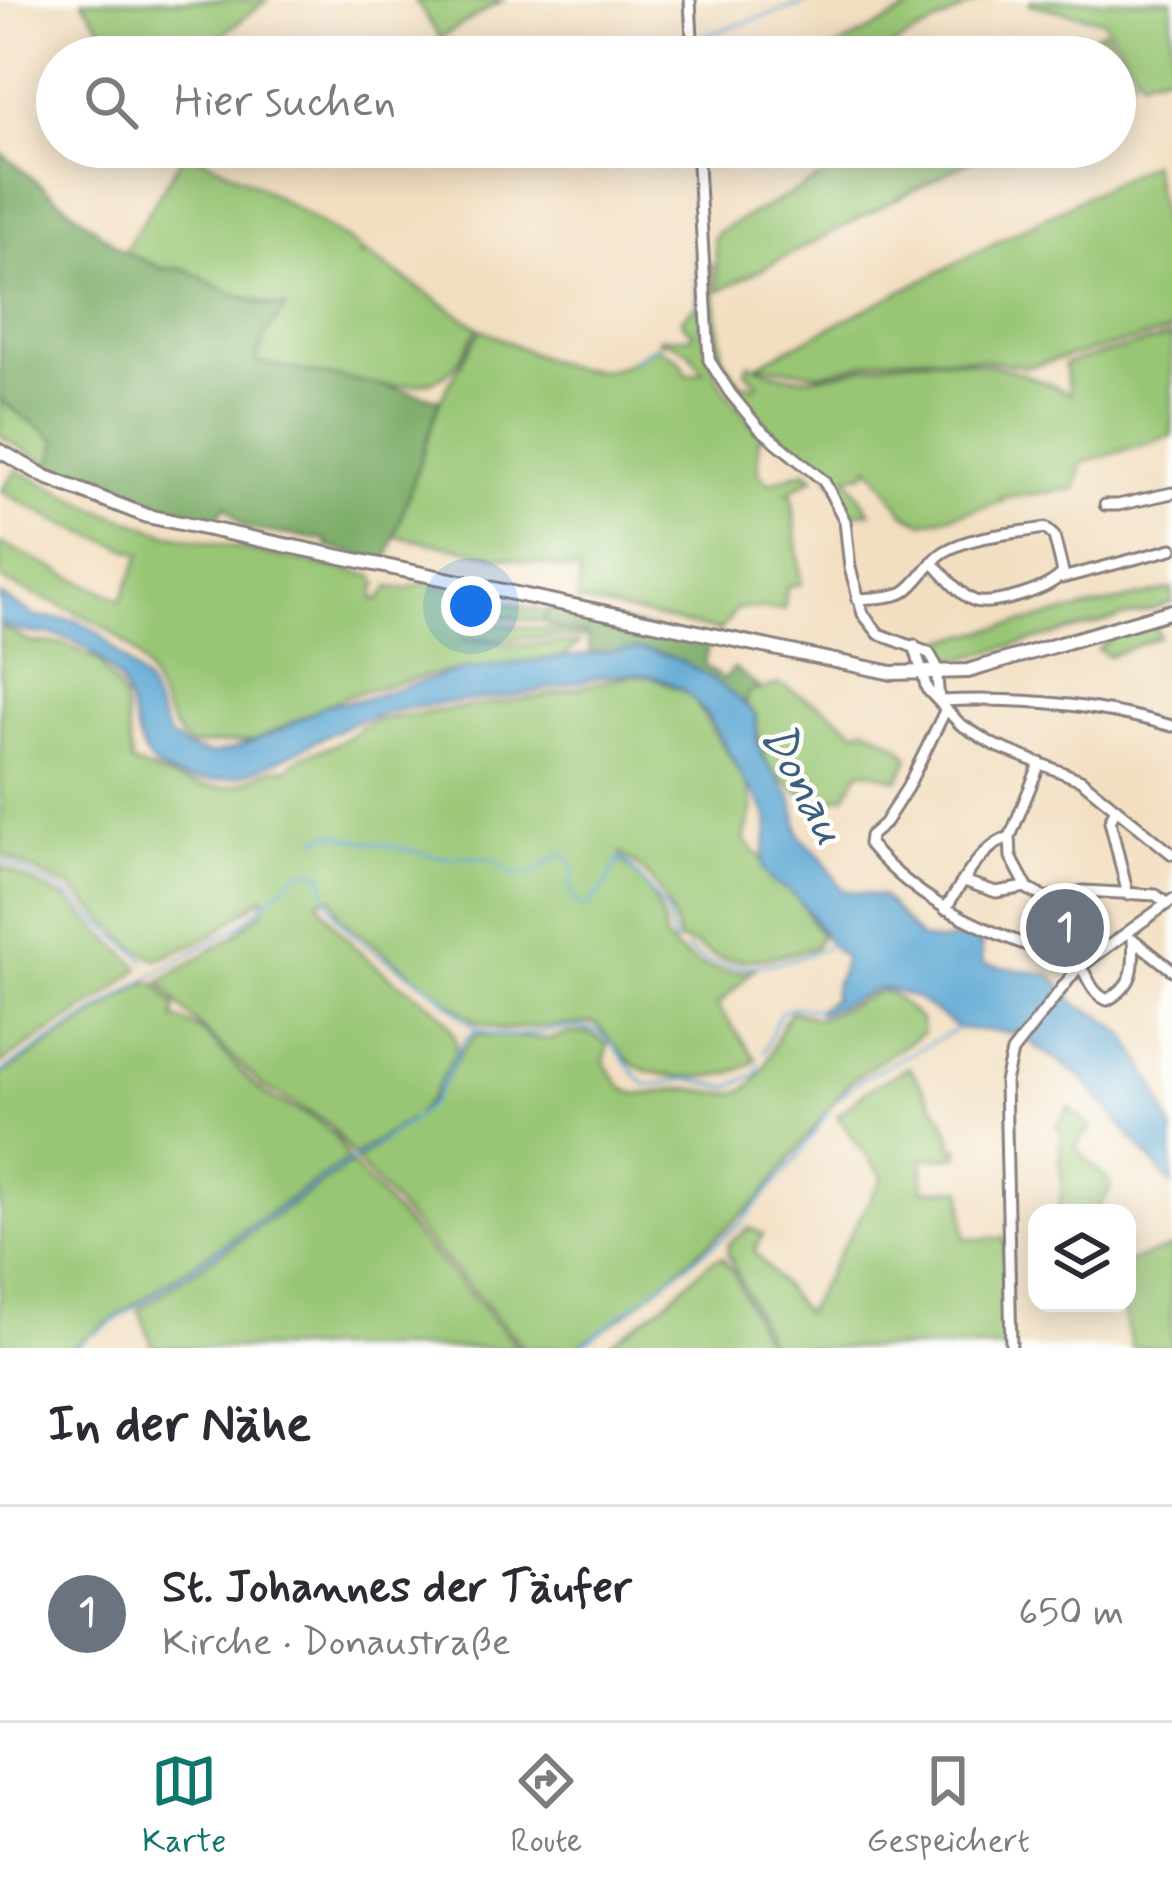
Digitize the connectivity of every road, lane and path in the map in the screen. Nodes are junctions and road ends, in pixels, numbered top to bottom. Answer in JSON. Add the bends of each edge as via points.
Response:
{"nodes":[{"id":1,"x":690,"y":0,"type":"edge"},
{"id":2,"x":692,"y":36,"type":"edge"},
{"id":3,"x":698,"y":168,"type":"edge"},
{"id":4,"x":0,"y":451,"type":"edge"},
{"id":5,"x":1172,"y":493,"type":"edge"},
{"id":6,"x":1105,"y":505,"type":"dead end"},
{"id":7,"x":1172,"y":549,"type":"edge"},
{"id":8,"x":932,"y":562,"type":"junction"},
{"id":9,"x":1061,"y":578,"type":"junction"},
{"id":10,"x":857,"y":599,"type":"junction"},
{"id":11,"x":1172,"y":608,"type":"edge"},
{"id":12,"x":930,"y":670,"type":"junction"},
{"id":13,"x":942,"y":706,"type":"junction"},
{"id":14,"x":1172,"y":726,"type":"edge"},
{"id":15,"x":1040,"y":763,"type":"junction"},
{"id":16,"x":1116,"y":808,"type":"junction"},
{"id":17,"x":1010,"y":837,"type":"junction"},
{"id":18,"x":1172,"y":854,"type":"edge"},
{"id":19,"x":964,"y":881,"type":"junction"},
{"id":20,"x":1027,"y":887,"type":"junction"},
{"id":21,"x":1128,"y":895,"type":"junction"},
{"id":22,"x":1169,"y":902,"type":"edge"},
{"id":23,"x":945,"y":909,"type":"junction"},
{"id":24,"x":1129,"y":936,"type":"junction"},
{"id":25,"x":1079,"y":967,"type":"junction"},
{"id":26,"x":1172,"y":970,"type":"edge"},
{"id":27,"x":1012,"y":1348,"type":"edge"}],
"edges":[{"from":1,"to":2,"type":"street"},
{"from":3,"to":10,"type":"street","via":[[710,360],[759,428],[836,499]]},
{"from":4,"to":12,"type":"main road","via":[[147,516],[857,668]]},
{"from":5,"to":6,"type":"street"},
{"from":7,"to":9,"type":"street"},
{"from":8,"to":9,"type":"street","via":[[982,603]]},
{"from":8,"to":9,"type":"street","via":[[964,543],[1045,528],[1054,536]]},
{"from":8,"to":10,"type":"street","via":[[901,593]]},
{"from":10,"to":12,"type":"street","via":[[879,634],[929,652]]},
{"from":11,"to":12,"type":"main road","via":[[1076,639]]},
{"from":12,"to":13,"type":"street","via":[[927,689]]},
{"from":13,"to":14,"type":"street","via":[[1024,701]]},
{"from":13,"to":15,"type":"street","via":[[994,745]]},
{"from":13,"to":23,"type":"street","via":[[907,788],[869,844]]},
{"from":15,"to":16,"type":"street","via":[[1081,780]]},
{"from":15,"to":17,"type":"street"},
{"from":16,"to":18,"type":"street"},
{"from":16,"to":21,"type":"street","via":[[1110,821]]},
{"from":17,"to":19,"type":"street"},
{"from":17,"to":20,"type":"street"},
{"from":19,"to":20,"type":"street","via":[[1004,892]]},
{"from":19,"to":23,"type":"street"},
{"from":20,"to":21,"type":"street","via":[[1046,898]]},
{"from":21,"to":22,"type":"street"},
{"from":22,"to":24,"type":"street"},
{"from":23,"to":25,"type":"street"},
{"from":24,"to":25,"type":"street"},
{"from":24,"to":25,"type":"street","via":[[1136,969],[1114,998],[1093,991]]},
{"from":24,"to":26,"type":"street"},
{"from":25,"to":27,"type":"street","via":[[1012,1052],[1005,1082]]}]}
